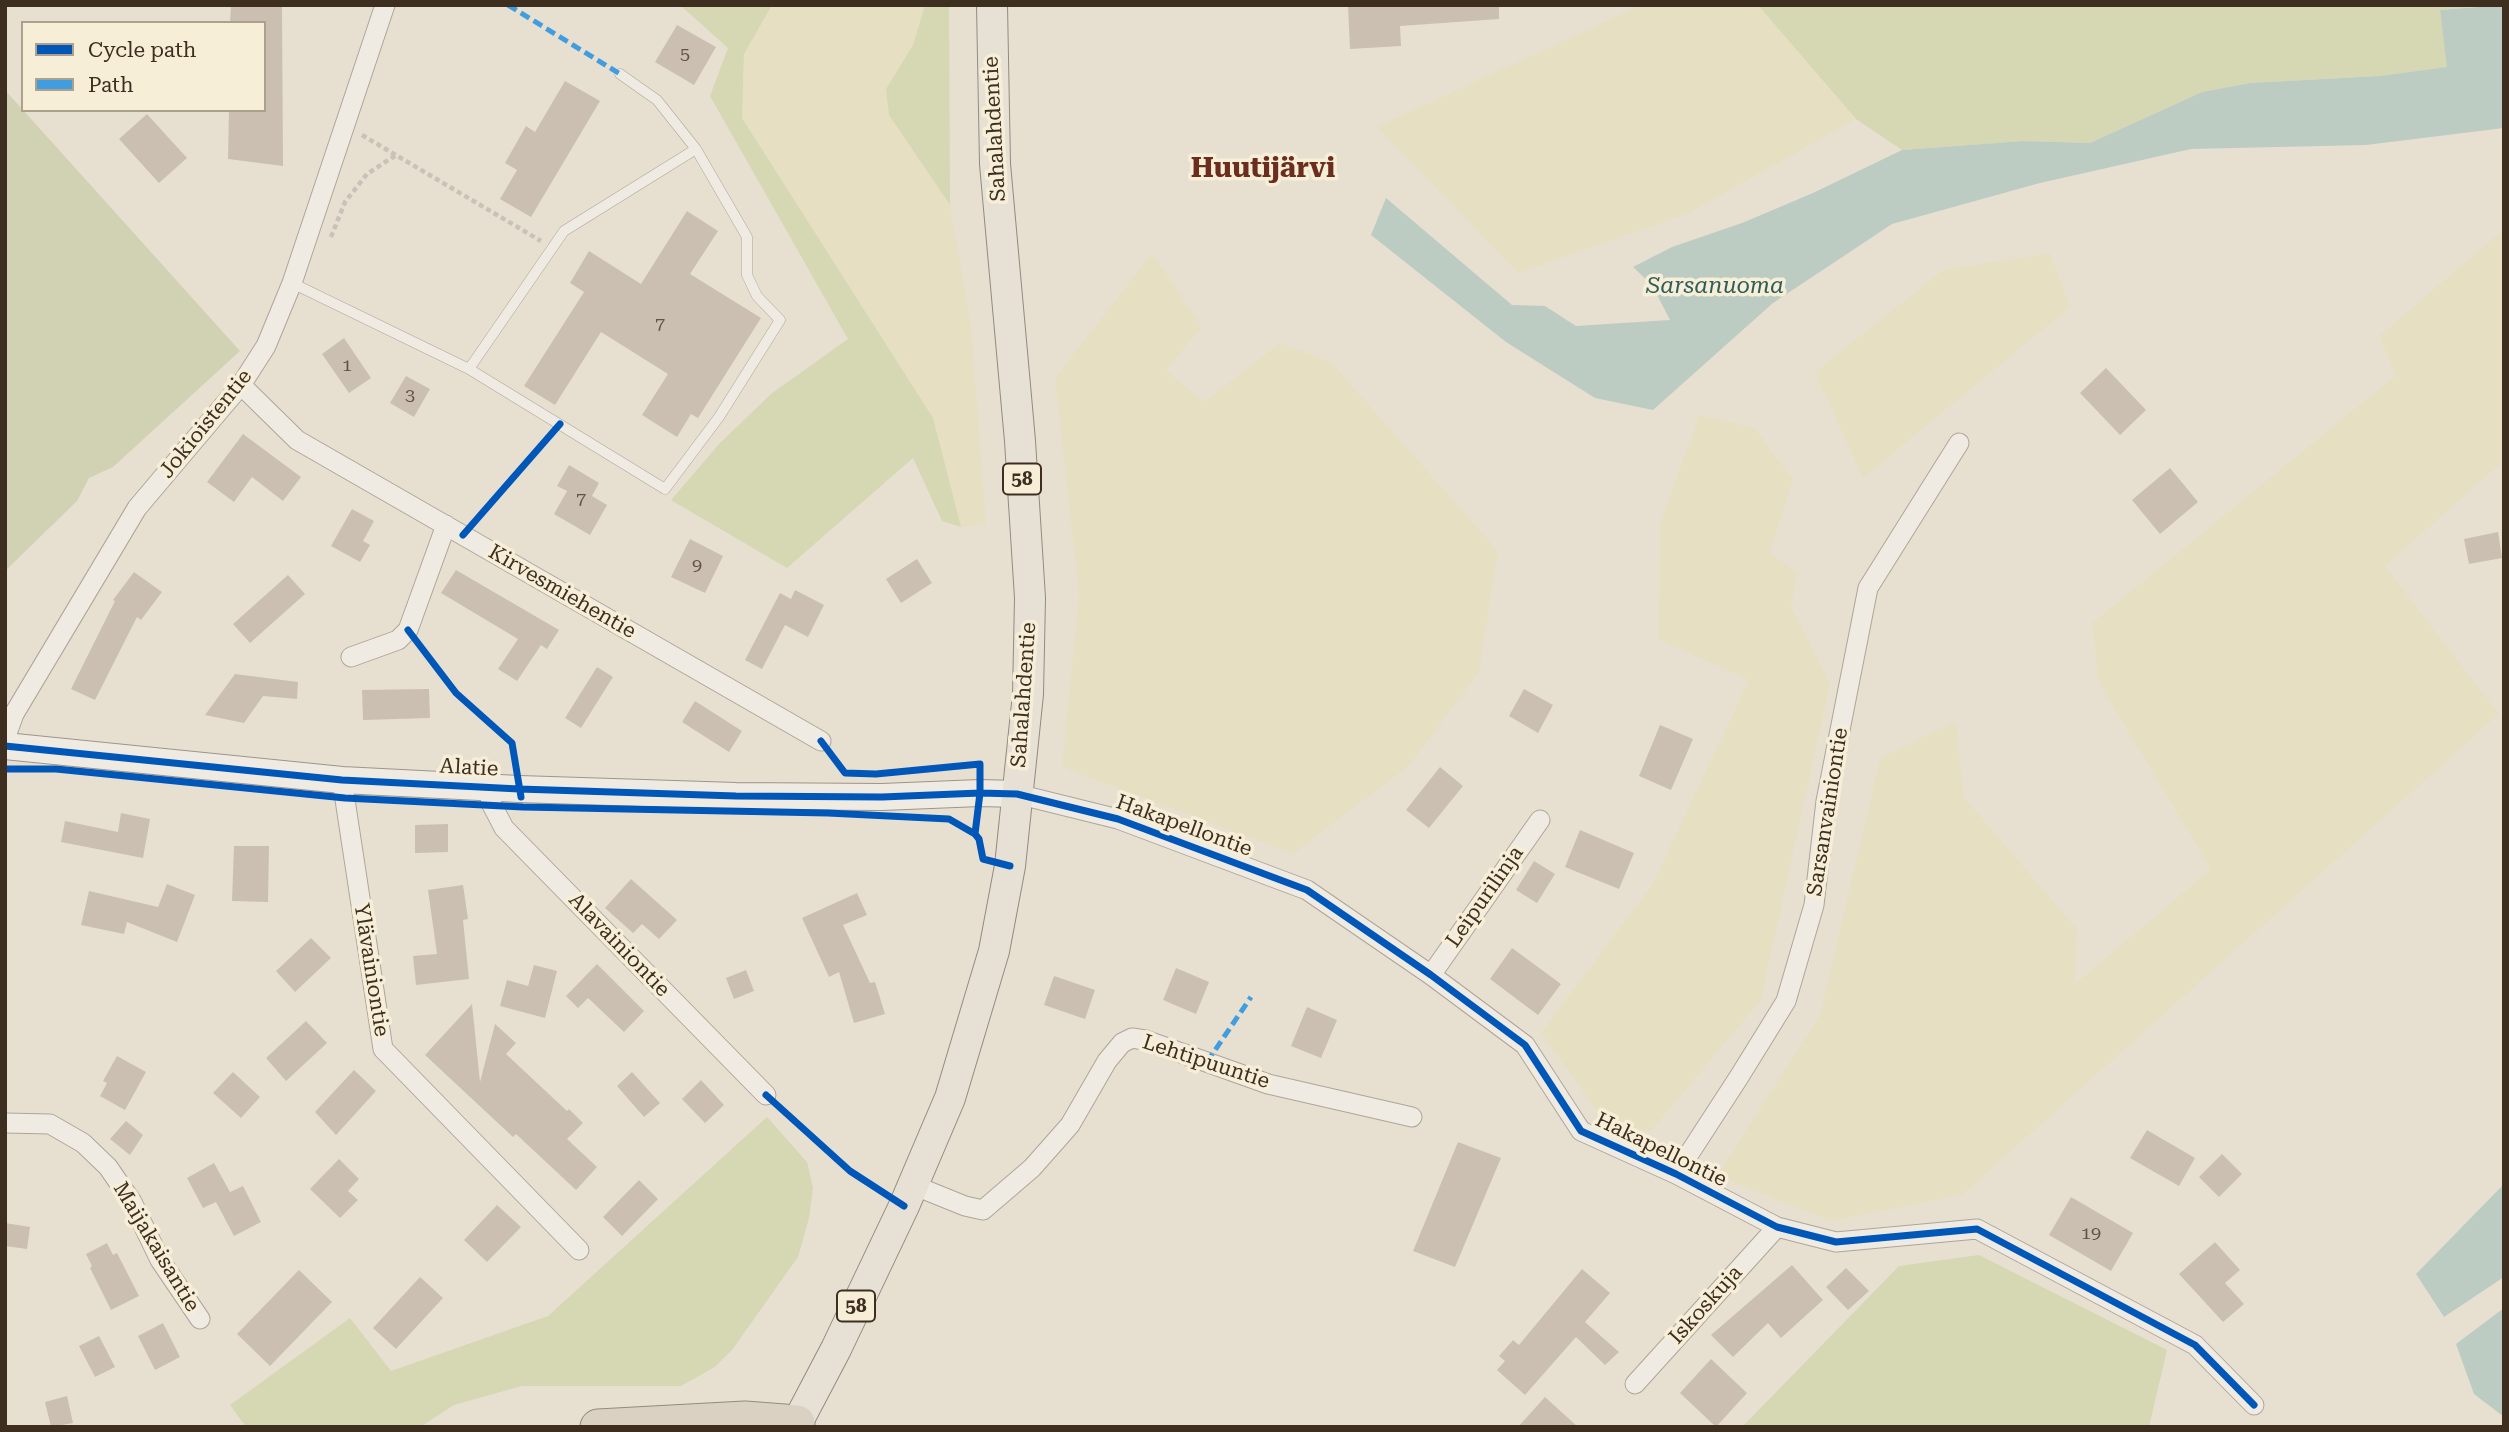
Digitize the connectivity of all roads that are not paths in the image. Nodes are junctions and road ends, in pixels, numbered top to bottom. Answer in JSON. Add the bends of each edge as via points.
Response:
{"nodes":[{"id":1,"x":385,"y":5,"type":"edge"},
{"id":2,"x":992,"y":5,"type":"edge"},
{"id":3,"x":620,"y":74,"type":"dead end"},
{"id":4,"x":696,"y":149,"type":"junction"},
{"id":5,"x":292,"y":283,"type":"junction"},
{"id":6,"x":469,"y":369,"type":"junction"},
{"id":7,"x":241,"y":386,"type":"junction"},
{"id":8,"x":1959,"y":443,"type":"dead end"},
{"id":9,"x":446,"y":526,"type":"junction"},
{"id":10,"x":351,"y":657,"type":"dead end"},
{"id":11,"x":5,"y":739,"type":"edge"},
{"id":12,"x":821,"y":741,"type":"dead end"},
{"id":13,"x":5,"y":746,"type":"edge"},
{"id":14,"x":342,"y":780,"type":"junction"},
{"id":15,"x":486,"y":786,"type":"junction"},
{"id":16,"x":1017,"y":794,"type":"junction"},
{"id":17,"x":1540,"y":820,"type":"dead end"},
{"id":18,"x":1431,"y":975,"type":"junction"},
{"id":19,"x":766,"y":1095,"type":"dead end"},
{"id":20,"x":1412,"y":1117,"type":"dead end"},
{"id":21,"x":5,"y":1123,"type":"edge"},
{"id":22,"x":1676,"y":1174,"type":"junction"},
{"id":23,"x":914,"y":1185,"type":"junction"},
{"id":24,"x":1777,"y":1227,"type":"junction"},
{"id":25,"x":579,"y":1250,"type":"dead end"},
{"id":26,"x":200,"y":1319,"type":"dead end"},
{"id":27,"x":1635,"y":1384,"type":"dead end"},
{"id":28,"x":2254,"y":1405,"type":"dead end"},
{"id":29,"x":796,"y":1425,"type":"edge"},
{"id":30,"x":598,"y":1427,"type":"edge"}],
"edges":[{"from":1,"to":5,"type":"street","name":"Jokioistentie"},
{"from":2,"to":16,"type":"main road","name":"Sahalahdentie","number":"58","via":[[995,164],[1030,598],[1028,694]]},
{"from":3,"to":4,"type":"lane","via":[[657,100]]},
{"from":4,"to":6,"type":"lane","via":[[564,231]]},
{"from":4,"to":6,"type":"lane","via":[[747,237],[747,275],[757,296],[780,320],[719,416],[665,488]]},
{"from":5,"to":6,"type":"lane"},
{"from":5,"to":7,"type":"street","name":"Jokioistentie","via":[[266,345]]},
{"from":7,"to":9,"type":"street","name":"Kirvesmiehentie","via":[[297,440]]},
{"from":7,"to":11,"type":"street","name":"Jokioistentie","via":[[136,508],[14,714]]},
{"from":8,"to":22,"type":"street","name":"Sarsanvainiontie","via":[[1868,588],[1826,801],[1814,905],[1786,1001]]},
{"from":9,"to":10,"type":"street","via":[[408,630],[398,640]]},
{"from":9,"to":12,"type":"street","name":"Kirvesmiehentie"},
{"from":13,"to":14,"type":"street","name":"Alatie"},
{"from":14,"to":15,"type":"street","name":"Alatie"},
{"from":14,"to":25,"type":"street","name":"Ylävainiontie","via":[[383,1049]]},
{"from":15,"to":16,"type":"street","name":"Alatie","via":[[736,796]]},
{"from":15,"to":19,"type":"street","name":"Alavainiontie","via":[[504,828]]},
{"from":16,"to":18,"type":"street","name":"Hakapellontie","via":[[1118,819],[1307,890]]},
{"from":16,"to":23,"type":"main road","name":"Sahalahdentie","number":"58","via":[[1010,866],[994,951],[950,1098]]},
{"from":17,"to":18,"type":"street","name":"Leipurilinja"},
{"from":18,"to":22,"type":"street","name":"Hakapellontie","via":[[1525,1045],[1581,1131]]},
{"from":20,"to":23,"type":"street","name":"Lehtipuuntie","via":[[1268,1084],[1132,1038],[1107,1061],[1070,1125],[1032,1168],[983,1210]]},
{"from":21,"to":26,"type":"street","name":"Maijakaisantie","via":[[50,1124],[83,1143],[108,1167],[132,1202],[160,1260]]},
{"from":22,"to":24,"type":"street","name":"Hakapellontie"},
{"from":23,"to":29,"type":"main road","name":"Sahalahdentie","number":"58"},
{"from":24,"to":27,"type":"street","name":"Iskoskuja"},
{"from":24,"to":28,"type":"street","name":"Hakapellontie","via":[[1836,1242],[1977,1228],[2195,1345]]},
{"from":29,"to":30,"type":"highway","via":[[745,1419]]}]}
